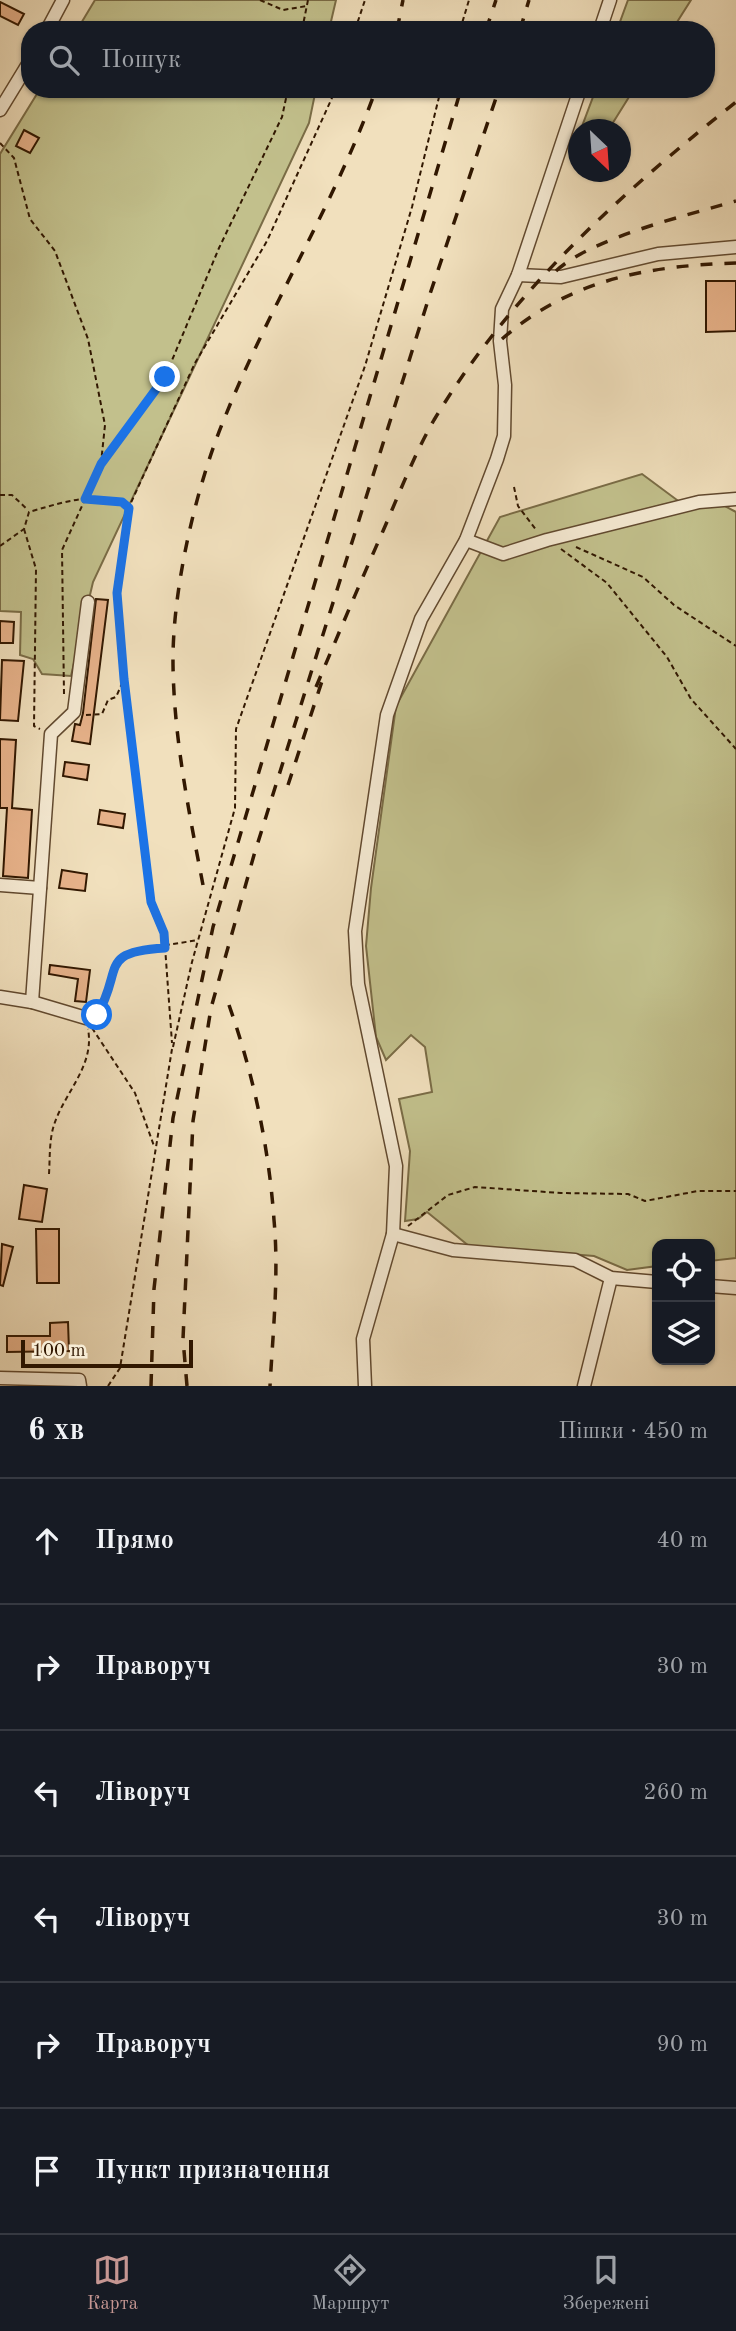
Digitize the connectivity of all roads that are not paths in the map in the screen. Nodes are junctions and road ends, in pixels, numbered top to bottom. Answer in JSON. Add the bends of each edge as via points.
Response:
{"nodes":[{"id":1,"x":64,"y":0,"type":"edge"},
{"id":2,"x":610,"y":0,"type":"edge"},
{"id":3,"x":52,"y":21,"type":"edge"},
{"id":4,"x":603,"y":21,"type":"edge"},
{"id":5,"x":21,"y":75,"type":"edge"},
{"id":6,"x":577,"y":98,"type":"edge"},
{"id":7,"x":0,"y":108,"type":"edge"},
{"id":8,"x":736,"y":247,"type":"edge"},
{"id":9,"x":519,"y":275,"type":"junction"},
{"id":10,"x":736,"y":499,"type":"edge"},
{"id":11,"x":466,"y":540,"type":"junction"},
{"id":12,"x":88,"y":601,"type":"dead end"},
{"id":13,"x":0,"y":885,"type":"edge"},
{"id":14,"x":40,"y":888,"type":"junction"},
{"id":15,"x":0,"y":997,"type":"edge"},
{"id":16,"x":32,"y":1002,"type":"junction"},
{"id":17,"x":86,"y":1018,"type":"road end"},
{"id":18,"x":393,"y":1234,"type":"junction"},
{"id":19,"x":611,"y":1278,"type":"junction"},
{"id":20,"x":652,"y":1282,"type":"edge"},
{"id":21,"x":715,"y":1286,"type":"edge"},
{"id":22,"x":736,"y":1288,"type":"edge"},
{"id":23,"x":0,"y":1378,"type":"edge"},
{"id":24,"x":80,"y":1386,"type":"edge"},
{"id":25,"x":365,"y":1386,"type":"edge"},
{"id":26,"x":584,"y":1386,"type":"edge"}],
"edges":[{"from":1,"to":3,"type":"street"},
{"from":2,"to":4,"type":"street"},
{"from":5,"to":7,"type":"street"},
{"from":6,"to":9,"type":"street"},
{"from":8,"to":9,"type":"street","via":[[658,254],[561,277]]},
{"from":9,"to":11,"type":"street","via":[[502,309],[499,330],[504,436]]},
{"from":10,"to":11,"type":"street","via":[[699,502],[503,554]]},
{"from":11,"to":18,"type":"street","via":[[421,619],[387,715],[355,931],[358,984],[396,1167]]},
{"from":12,"to":14,"type":"street","via":[[74,712],[51,734]]},
{"from":13,"to":14,"type":"street"},
{"from":14,"to":16,"type":"street"},
{"from":15,"to":16,"type":"street"},
{"from":16,"to":17,"type":"street"},
{"from":18,"to":19,"type":"street","via":[[453,1250],[575,1260]]},
{"from":18,"to":25,"type":"street","via":[[363,1339]]},
{"from":19,"to":20,"type":"street"},
{"from":19,"to":26,"type":"street"},
{"from":21,"to":22,"type":"street"},
{"from":23,"to":24,"type":"street","via":[[79,1380]]}]}
